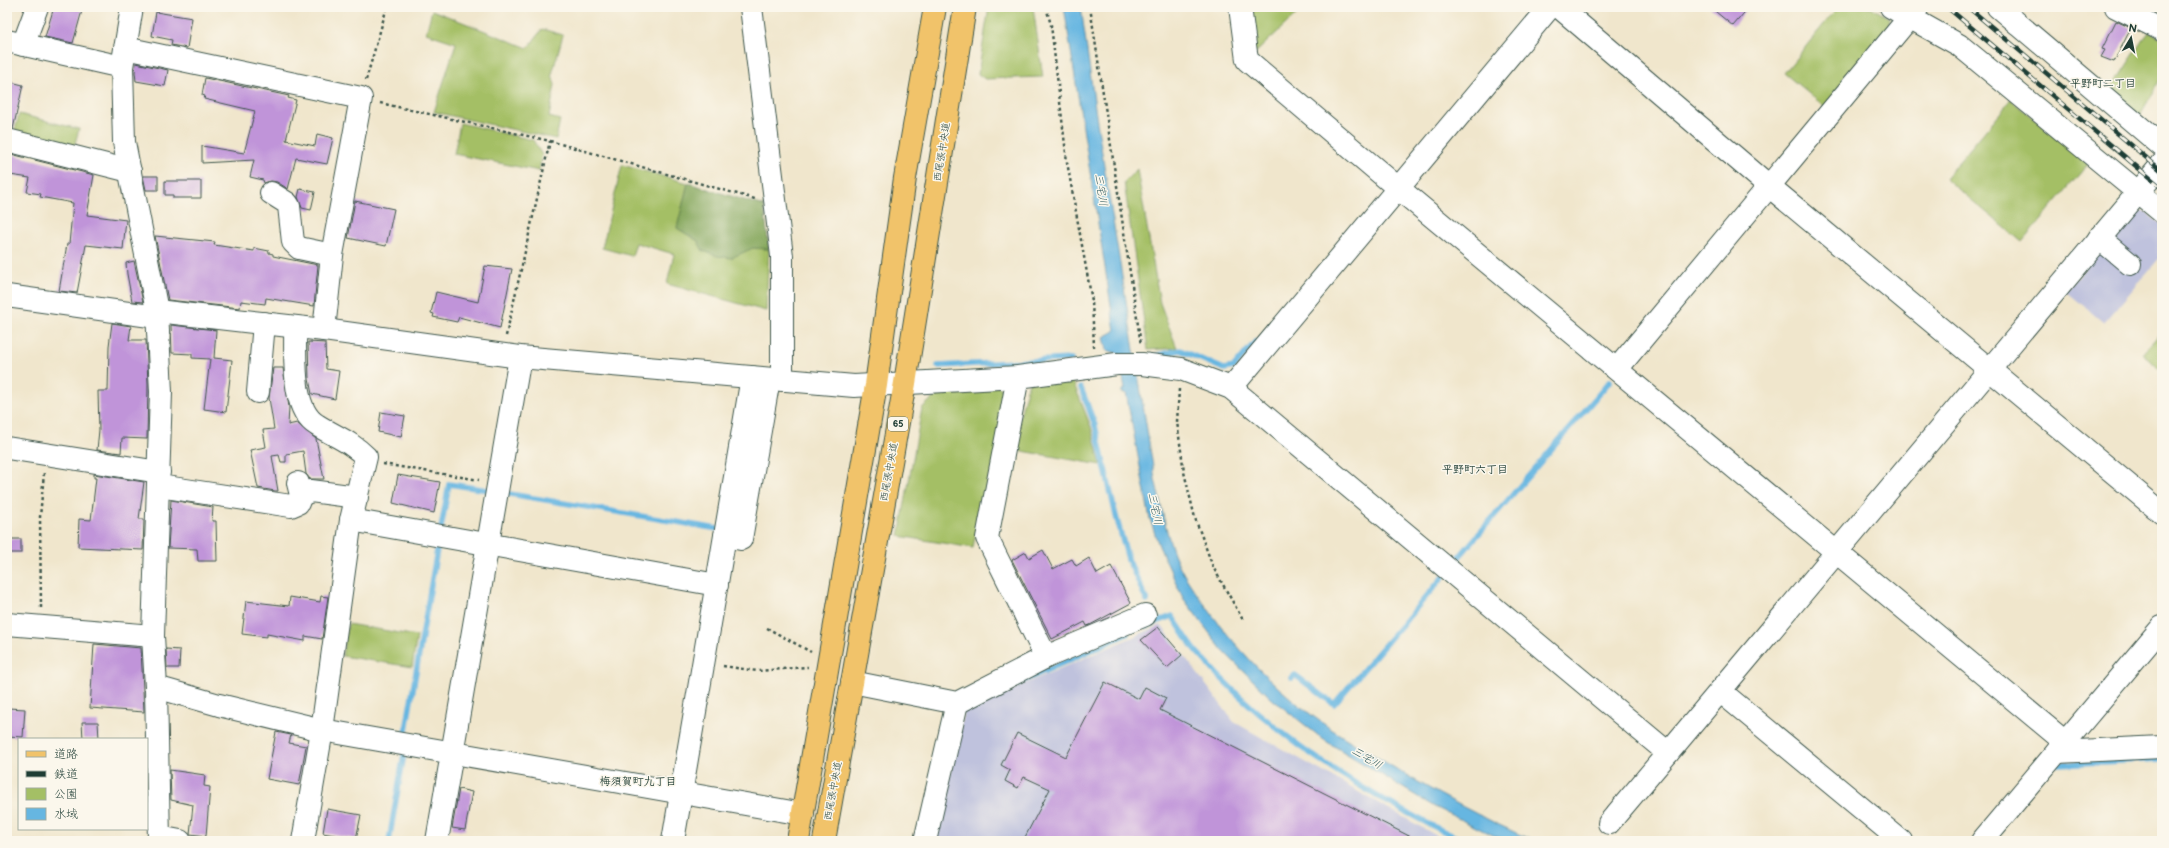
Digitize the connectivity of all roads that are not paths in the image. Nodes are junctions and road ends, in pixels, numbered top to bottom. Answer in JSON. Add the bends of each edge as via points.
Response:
{"nodes":[{"id":1,"x":37,"y":7,"type":"edge"},
{"id":2,"x":132,"y":7,"type":"edge"},
{"id":3,"x":751,"y":7,"type":"edge"},
{"id":4,"x":935,"y":7,"type":"edge"},
{"id":5,"x":965,"y":7,"type":"edge"},
{"id":6,"x":1240,"y":7,"type":"edge"},
{"id":7,"x":1550,"y":7,"type":"edge"},
{"id":8,"x":1559,"y":7,"type":"edge"},
{"id":9,"x":1998,"y":7,"type":"edge"},
{"id":10,"x":2116,"y":7,"type":"edge"},
{"id":11,"x":1906,"y":11,"type":"edge"},
{"id":12,"x":2162,"y":30,"type":"edge"},
{"id":13,"x":15,"y":43,"type":"edge"},
{"id":14,"x":123,"y":58,"type":"junction"},
{"id":15,"x":7,"y":140,"type":"edge"},
{"id":16,"x":2162,"y":146,"type":"edge"},
{"id":17,"x":2162,"y":164,"type":"edge"},
{"id":18,"x":130,"y":171,"type":"junction"},
{"id":19,"x":1769,"y":186,"type":"junction"},
{"id":20,"x":1398,"y":188,"type":"junction"},
{"id":21,"x":2138,"y":192,"type":"junction"},
{"id":22,"x":271,"y":193,"type":"dead end"},
{"id":23,"x":2162,"y":212,"type":"edge"},
{"id":24,"x":2099,"y":238,"type":"junction"},
{"id":25,"x":332,"y":255,"type":"junction"},
{"id":26,"x":2130,"y":264,"type":"dead end"},
{"id":27,"x":7,"y":296,"type":"edge"},
{"id":28,"x":157,"y":314,"type":"junction"},
{"id":29,"x":264,"y":323,"type":"junction"},
{"id":30,"x":295,"y":327,"type":"junction"},
{"id":31,"x":324,"y":330,"type":"junction"},
{"id":32,"x":511,"y":356,"type":"junction"},
{"id":33,"x":1617,"y":369,"type":"junction"},
{"id":34,"x":1989,"y":369,"type":"junction"},
{"id":35,"x":1018,"y":377,"type":"junction"},
{"id":36,"x":768,"y":378,"type":"junction"},
{"id":37,"x":905,"y":383,"type":"junction"},
{"id":38,"x":876,"y":384,"type":"junction"},
{"id":39,"x":1231,"y":388,"type":"junction"},
{"id":40,"x":258,"y":392,"type":"dead end"},
{"id":41,"x":7,"y":448,"type":"edge"},
{"id":42,"x":159,"y":479,"type":"junction"},
{"id":43,"x":357,"y":497,"type":"junction"},
{"id":44,"x":2162,"y":513,"type":"edge"},
{"id":45,"x":351,"y":520,"type":"junction"},
{"id":46,"x":488,"y":544,"type":"junction"},
{"id":47,"x":1836,"y":552,"type":"junction"},
{"id":48,"x":717,"y":585,"type":"junction"},
{"id":49,"x":1145,"y":615,"type":"dead end"},
{"id":50,"x":7,"y":624,"type":"edge"},
{"id":51,"x":2162,"y":627,"type":"edge"},
{"id":52,"x":153,"y":636,"type":"junction"},
{"id":53,"x":1046,"y":657,"type":"junction"},
{"id":54,"x":852,"y":682,"type":"junction"},
{"id":55,"x":156,"y":686,"type":"junction"},
{"id":56,"x":1720,"y":691,"type":"junction"},
{"id":57,"x":957,"y":703,"type":"junction"},
{"id":58,"x":322,"y":730,"type":"junction"},
{"id":59,"x":2061,"y":747,"type":"junction"},
{"id":60,"x":2162,"y":747,"type":"edge"},
{"id":61,"x":452,"y":753,"type":"junction"},
{"id":62,"x":1668,"y":753,"type":"junction"},
{"id":63,"x":682,"y":793,"type":"junction"},
{"id":64,"x":803,"y":814,"type":"junction"},
{"id":65,"x":1609,"y":823,"type":"dead end"},
{"id":66,"x":159,"y":839,"type":"edge"},
{"id":67,"x":180,"y":841,"type":"edge"},
{"id":68,"x":302,"y":841,"type":"edge"},
{"id":69,"x":437,"y":841,"type":"edge"},
{"id":70,"x":673,"y":841,"type":"edge"},
{"id":71,"x":798,"y":841,"type":"edge"},
{"id":72,"x":824,"y":841,"type":"edge"},
{"id":73,"x":925,"y":841,"type":"edge"},
{"id":74,"x":1901,"y":841,"type":"edge"},
{"id":75,"x":1982,"y":841,"type":"edge"}],
"edges":[{"from":1,"to":13,"type":"street"},
{"from":2,"to":14,"type":"street"},
{"from":3,"to":36,"type":"street","via":[[782,256]]},
{"from":4,"to":38,"type":"main road","via":[[906,178]]},
{"from":5,"to":37,"type":"main road","name":"西尾張中央道","number":"65"},
{"from":6,"to":20,"type":"street","via":[[1247,60]]},
{"from":7,"to":20,"type":"street"},
{"from":8,"to":19,"type":"street"},
{"from":9,"to":16,"type":"street"},
{"from":10,"to":12,"type":"street"},
{"from":11,"to":19,"type":"street"},
{"from":11,"to":21,"type":"street","via":[[1959,46]]},
{"from":13,"to":14,"type":"street"},
{"from":14,"to":18,"type":"street","via":[[124,142]]},
{"from":14,"to":25,"type":"street","via":[[361,98]]},
{"from":15,"to":18,"type":"street"},
{"from":17,"to":21,"type":"street"},
{"from":18,"to":28,"type":"street"},
{"from":19,"to":33,"type":"street"},
{"from":19,"to":34,"type":"street"},
{"from":20,"to":33,"type":"street"},
{"from":20,"to":39,"type":"street"},
{"from":21,"to":23,"type":"street"},
{"from":21,"to":24,"type":"street"},
{"from":22,"to":25,"type":"street","via":[[288,202],[293,242],[298,248]]},
{"from":24,"to":26,"type":"street"},
{"from":24,"to":34,"type":"street"},
{"from":25,"to":31,"type":"street"},
{"from":27,"to":28,"type":"street"},
{"from":28,"to":29,"type":"street"},
{"from":28,"to":42,"type":"street","via":[[161,392]]},
{"from":29,"to":30,"type":"street"},
{"from":29,"to":40,"type":"street"},
{"from":30,"to":31,"type":"street"},
{"from":30,"to":43,"type":"street","via":[[296,389],[305,413],[316,424],[354,444],[366,457]]},
{"from":31,"to":32,"type":"street"},
{"from":32,"to":36,"type":"street"},
{"from":32,"to":46,"type":"street","via":[[498,483]]},
{"from":33,"to":47,"type":"street"},
{"from":34,"to":44,"type":"street"},
{"from":34,"to":47,"type":"street"},
{"from":35,"to":37,"type":"street"},
{"from":35,"to":39,"type":"street","via":[[1117,364],[1143,364],[1181,369]]},
{"from":35,"to":53,"type":"street","via":[[987,538]]},
{"from":36,"to":38,"type":"street","via":[[854,386]]},
{"from":36,"to":48,"type":"street","via":[[725,536]]},
{"from":37,"to":38,"type":"street"},
{"from":37,"to":54,"type":"main road","name":"西尾張中央道","number":"65"},
{"from":38,"to":64,"type":"main road"},
{"from":39,"to":62,"type":"street"},
{"from":41,"to":42,"type":"street"},
{"from":42,"to":43,"type":"street","via":[[291,506],[298,503],[299,489]]},
{"from":42,"to":52,"type":"street"},
{"from":43,"to":45,"type":"street"},
{"from":45,"to":46,"type":"street"},
{"from":45,"to":58,"type":"street"},
{"from":46,"to":48,"type":"street"},
{"from":46,"to":61,"type":"street"},
{"from":47,"to":56,"type":"street"},
{"from":47,"to":59,"type":"street"},
{"from":48,"to":63,"type":"street"},
{"from":49,"to":53,"type":"street"},
{"from":50,"to":52,"type":"street"},
{"from":51,"to":59,"type":"street"},
{"from":52,"to":55,"type":"street"},
{"from":53,"to":57,"type":"street"},
{"from":54,"to":57,"type":"street"},
{"from":54,"to":72,"type":"main road","name":"西尾張中央道","number":"65"},
{"from":55,"to":58,"type":"street"},
{"from":55,"to":66,"type":"street"},
{"from":56,"to":62,"type":"street"},
{"from":56,"to":74,"type":"street"},
{"from":57,"to":73,"type":"street"},
{"from":58,"to":61,"type":"street"},
{"from":58,"to":68,"type":"street"},
{"from":59,"to":60,"type":"street"},
{"from":59,"to":75,"type":"street"},
{"from":61,"to":63,"type":"street"},
{"from":61,"to":69,"type":"street"},
{"from":62,"to":65,"type":"street"},
{"from":63,"to":64,"type":"street"},
{"from":63,"to":70,"type":"street"},
{"from":64,"to":71,"type":"main road"},
{"from":66,"to":67,"type":"street"}]}
